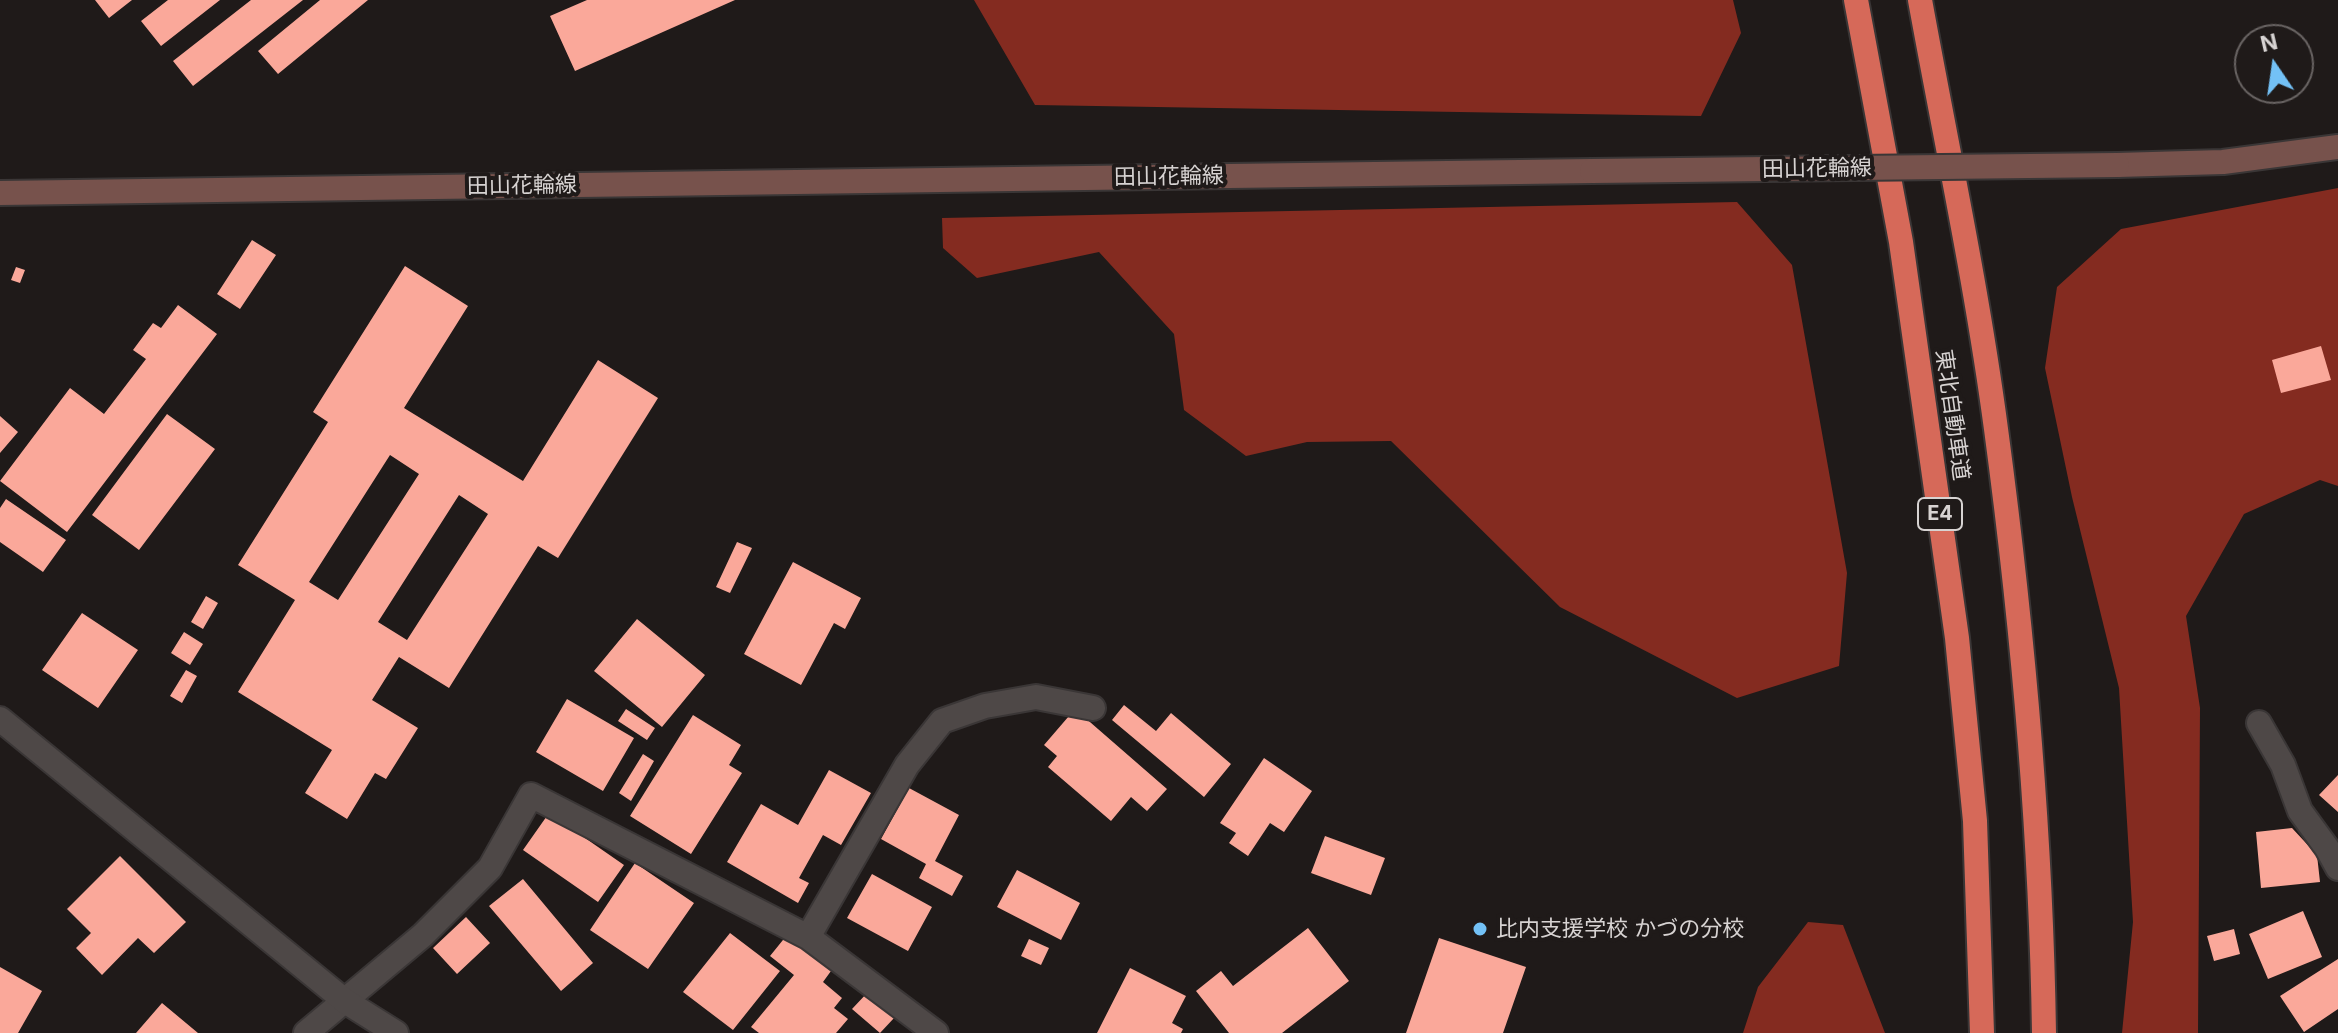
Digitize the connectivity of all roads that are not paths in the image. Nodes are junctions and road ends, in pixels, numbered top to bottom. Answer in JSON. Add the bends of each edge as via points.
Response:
{"nodes":[{"id":1,"x":1856,"y":0,"type":"edge"},
{"id":2,"x":1920,"y":0,"type":"edge"},
{"id":3,"x":2338,"y":147,"type":"edge"},
{"id":4,"x":0,"y":193,"type":"edge"},
{"id":5,"x":1093,"y":708,"type":"dead end"},
{"id":6,"x":0,"y":719,"type":"edge"},
{"id":7,"x":2259,"y":723,"type":"dead end"},
{"id":8,"x":2338,"y":868,"type":"edge"},
{"id":9,"x":808,"y":937,"type":"junction"},
{"id":10,"x":345,"y":1001,"type":"junction"},
{"id":11,"x":306,"y":1033,"type":"edge"},
{"id":12,"x":396,"y":1033,"type":"edge"},
{"id":13,"x":936,"y":1033,"type":"edge"},
{"id":14,"x":1982,"y":1033,"type":"edge"},
{"id":15,"x":2044,"y":1033,"type":"edge"}],
"edges":[{"from":1,"to":14,"type":"highway","name":"東北自動車道","number":"E4","via":[[1901,242],[1957,638],[1975,821]]},
{"from":2,"to":15,"type":"highway","name":"東北自動車道","via":[[1996,428],[2036,816]]},
{"from":3,"to":4,"type":"main road","name":"田山花輪線","bridge":true,"via":[[2223,162],[2117,165]]},
{"from":5,"to":9,"type":"street","via":[[1036,697],[942,721],[907,765]]},
{"from":6,"to":10,"type":"street"},
{"from":7,"to":8,"type":"street","via":[[2283,765],[2300,811]]},
{"from":9,"to":10,"type":"street","via":[[531,795],[490,868],[423,935]]},
{"from":9,"to":13,"type":"street"},
{"from":10,"to":11,"type":"street"},
{"from":10,"to":12,"type":"street"}]}
